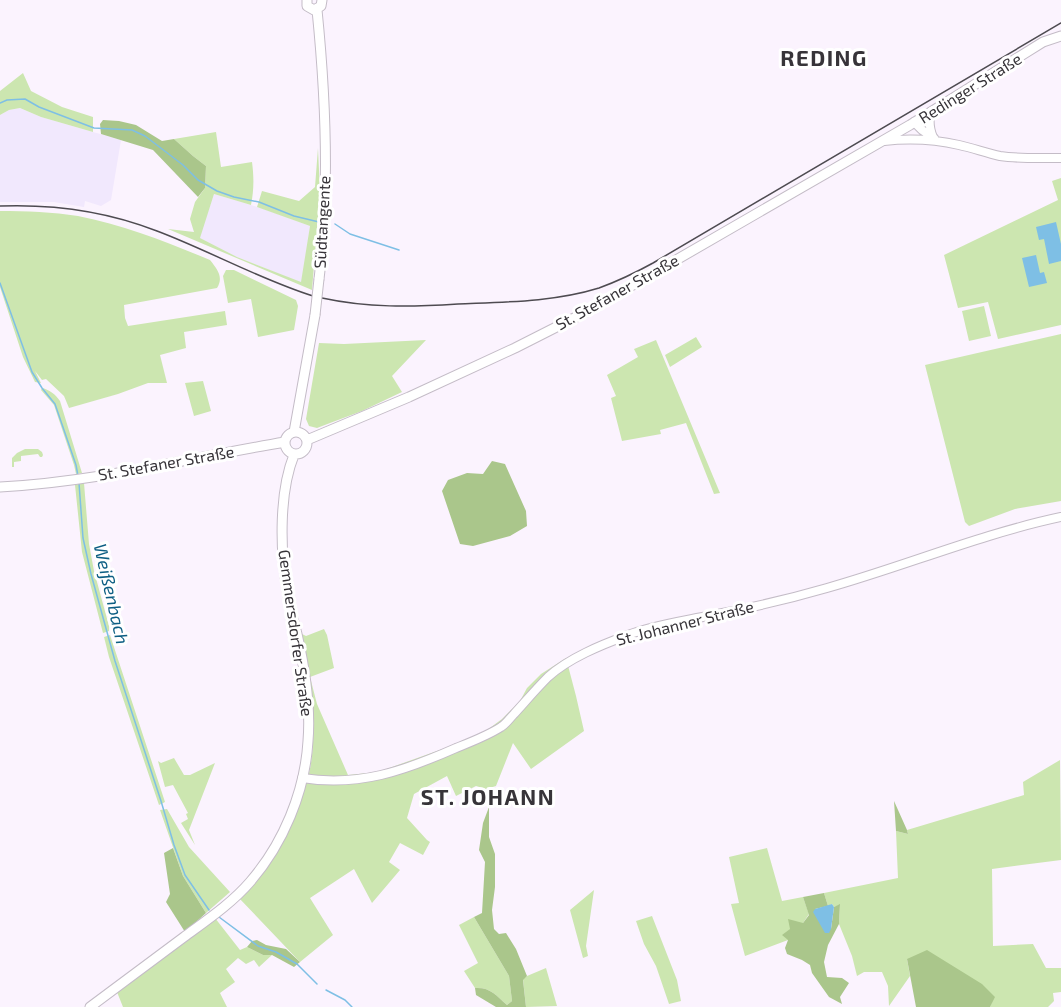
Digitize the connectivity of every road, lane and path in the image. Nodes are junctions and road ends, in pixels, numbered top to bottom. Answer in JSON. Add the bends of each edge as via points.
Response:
{"nodes":[{"id":1,"x":307,"y":0,"type":"edge"},
{"id":2,"x":322,"y":0,"type":"edge"},
{"id":3,"x":317,"y":10,"type":"junction"},
{"id":4,"x":1061,"y":36,"type":"edge"},
{"id":5,"x":930,"y":113,"type":"junction"},
{"id":6,"x":912,"y":124,"type":"junction"},
{"id":7,"x":921,"y":139,"type":"junction"},
{"id":8,"x":936,"y":139,"type":"junction"},
{"id":9,"x":880,"y":142,"type":"junction"},
{"id":10,"x":1061,"y":158,"type":"edge"},
{"id":11,"x":294,"y":432,"type":"junction"},
{"id":12,"x":307,"y":440,"type":"junction"},
{"id":13,"x":285,"y":442,"type":"junction"},
{"id":14,"x":294,"y":455,"type":"junction"},
{"id":15,"x":0,"y":487,"type":"edge"},
{"id":16,"x":1061,"y":517,"type":"edge"},
{"id":17,"x":302,"y":778,"type":"junction"},
{"id":18,"x":90,"y":1007,"type":"edge"}],
"edges":[{"from":1,"to":3,"type":"main road","via":[[309,9]]},
{"from":2,"to":3,"type":"main road"},
{"from":3,"to":11,"type":"main road","name":"Südtangente","bridge":true,"via":[[325,122],[323,248]]},
{"from":4,"to":5,"type":"main road","name":"Redinger Straße","via":[[1043,42]]},
{"from":5,"to":6,"type":"main road","name":"Redinger Straße"},
{"from":5,"to":8,"type":"street","via":[[930,132]]},
{"from":6,"to":7,"type":"street"},
{"from":6,"to":8,"type":"street","name":"St. Stefaner Straße"},
{"from":6,"to":9,"type":"main road","name":"Redinger Straße"},
{"from":7,"to":8,"type":"street","name":"St. Stefaner Straße"},
{"from":7,"to":9,"type":"street","name":"St. Stefaner Straße"},
{"from":8,"to":10,"type":"street","name":"St. Stefaner Straße","via":[[1003,156]]},
{"from":9,"to":12,"type":"main road","name":"St. Stefaner Straße","via":[[515,348]]},
{"from":11,"to":12,"type":"main road"},
{"from":11,"to":13,"type":"main road"},
{"from":12,"to":14,"type":"main road","via":[[305,450]]},
{"from":13,"to":14,"type":"main road","via":[[286,449]]},
{"from":13,"to":15,"type":"main road","name":"St. Stefaner Straße","via":[[79,479]]},
{"from":14,"to":17,"type":"main road","name":"Gemmersdorfer Straße","via":[[283,507],[283,543],[287,589],[306,680],[308,741]]},
{"from":16,"to":17,"type":"street","name":"St. Johanner Straße","via":[[964,543],[827,588],[631,634],[584,653],[549,676],[503,726],[485,736],[379,776],[326,781]]},
{"from":17,"to":18,"type":"main road","name":"Gemmersdorfer Straße","via":[[280,840],[249,883],[208,919]]}]}
